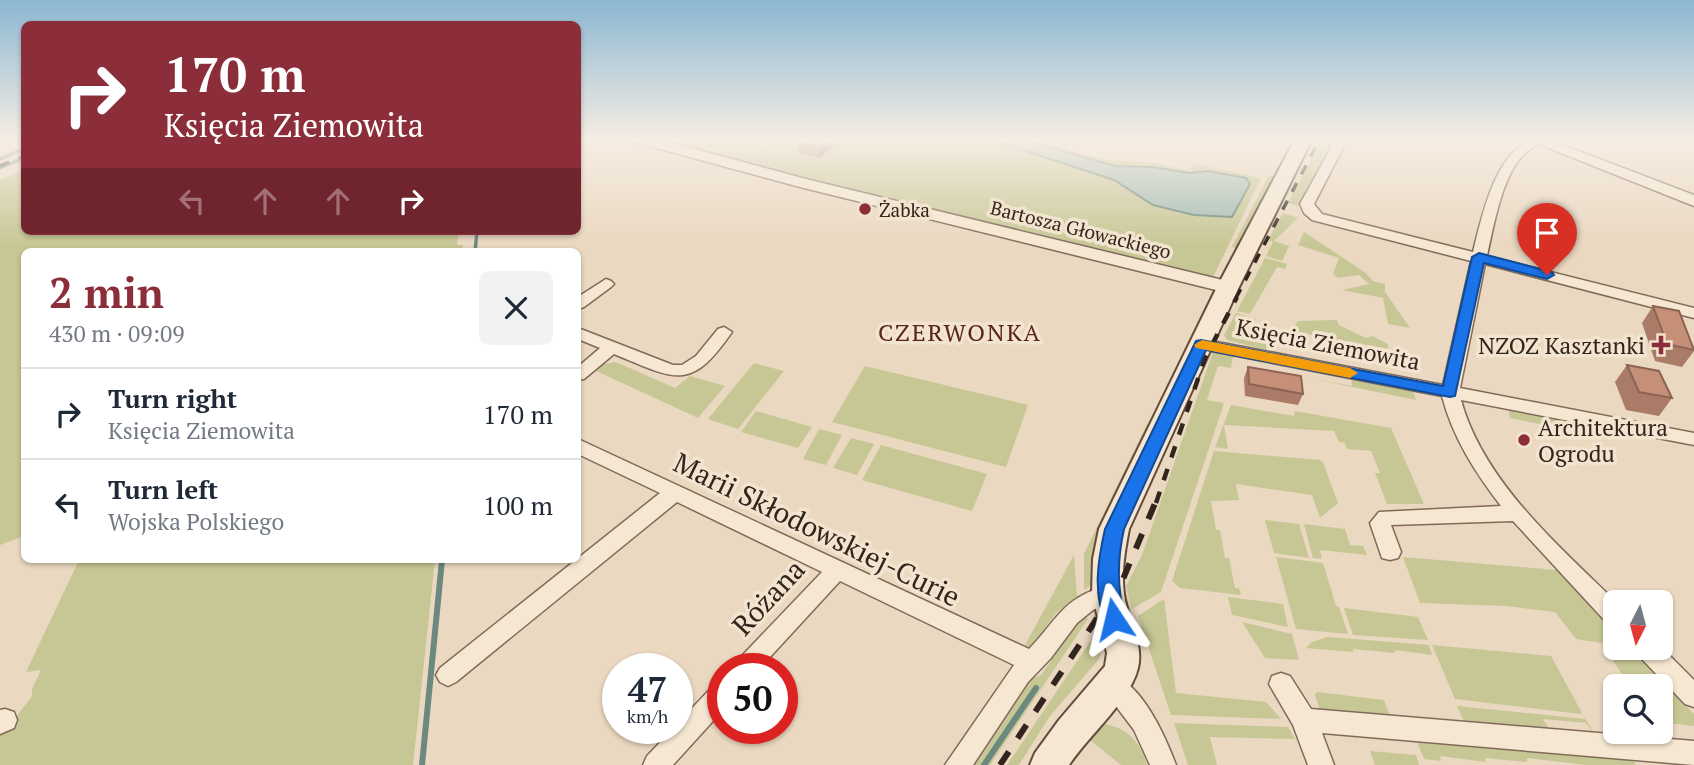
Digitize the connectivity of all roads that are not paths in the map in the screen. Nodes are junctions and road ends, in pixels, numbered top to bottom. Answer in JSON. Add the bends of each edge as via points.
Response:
{"nodes":[{"id":1,"x":771,"y":175,"type":"edge"},
{"id":2,"x":1286,"y":175,"type":"edge"},
{"id":3,"x":1323,"y":175,"type":"edge"},
{"id":4,"x":1504,"y":175,"type":"edge"},
{"id":5,"x":1625,"y":175,"type":"edge"},
{"id":6,"x":1694,"y":201,"type":"edge"},
{"id":7,"x":1479,"y":257,"type":"junction"},
{"id":8,"x":606,"y":284,"type":"dead end"},
{"id":9,"x":1228,"y":287,"type":"junction"},
{"id":10,"x":581,"y":302,"type":"edge"},
{"id":11,"x":1694,"y":313,"type":"edge"},
{"id":12,"x":724,"y":332,"type":"dead end"},
{"id":13,"x":581,"y":334,"type":"edge"},
{"id":14,"x":1201,"y":344,"type":"junction"},
{"id":15,"x":611,"y":348,"type":"junction"},
{"id":16,"x":581,"y":373,"type":"edge"},
{"id":17,"x":1450,"y":392,"type":"junction"},
{"id":18,"x":1694,"y":439,"type":"edge"},
{"id":19,"x":581,"y":447,"type":"edge"},
{"id":20,"x":675,"y":492,"type":"junction"},
{"id":21,"x":1517,"y":513,"type":"junction"},
{"id":22,"x":1390,"y":552,"type":"dead end"},
{"id":23,"x":838,"y":569,"type":"junction"},
{"id":24,"x":1108,"y":594,"type":"junction"},
{"id":25,"x":1603,"y":603,"type":"edge"},
{"id":26,"x":759,"y":653,"type":"edge"},
{"id":27,"x":1658,"y":660,"type":"edge"},
{"id":28,"x":1032,"y":662,"type":"junction"},
{"id":29,"x":448,"y":675,"type":"dead end"},
{"id":30,"x":1281,"y":684,"type":"dead end"},
{"id":31,"x":1112,"y":685,"type":"junction"},
{"id":32,"x":1694,"y":696,"type":"edge"},
{"id":33,"x":707,"y":710,"type":"edge"},
{"id":34,"x":1304,"y":720,"type":"junction"},
{"id":35,"x":1694,"y":753,"type":"edge"},
{"id":36,"x":656,"y":765,"type":"edge"},
{"id":37,"x":958,"y":765,"type":"edge"},
{"id":38,"x":1048,"y":765,"type":"edge"},
{"id":39,"x":1163,"y":765,"type":"edge"},
{"id":40,"x":1321,"y":765,"type":"edge"}],
"edges":[{"from":1,"to":9,"type":"street","name":"Bartosza Głowackiego"},
{"from":2,"to":9,"type":"main road"},
{"from":3,"to":7,"type":"street","via":[[1307,204],[1317,217]]},
{"from":4,"to":7,"type":"street"},
{"from":5,"to":6,"type":"street"},
{"from":7,"to":11,"type":"street"},
{"from":7,"to":17,"type":"street"},
{"from":8,"to":10,"type":"street"},
{"from":9,"to":14,"type":"main road"},
{"from":12,"to":15,"type":"street","via":[[698,363],[684,372]]},
{"from":13,"to":15,"type":"street"},
{"from":14,"to":17,"type":"street","name":"Księcia Ziemowita"},
{"from":14,"to":24,"type":"main road","via":[[1114,529]]},
{"from":15,"to":16,"type":"street"},
{"from":17,"to":18,"type":"street","name":"Księcia Ziemowita"},
{"from":17,"to":21,"type":"street","via":[[1458,423]]},
{"from":19,"to":20,"type":"street","name":"Marii Skłodowskiej-Curie"},
{"from":20,"to":23,"type":"street","name":"Marii Skłodowskiej-Curie"},
{"from":20,"to":29,"type":"street"},
{"from":21,"to":22,"type":"street","via":[[1386,517],[1380,523]]},
{"from":21,"to":25,"type":"street"},
{"from":23,"to":26,"type":"street","name":"Różana"},
{"from":23,"to":28,"type":"street","name":"Marii Skłodowskiej-Curie"},
{"from":24,"to":28,"type":"street","via":[[1069,616]]},
{"from":24,"to":31,"type":"main road","via":[[1123,653]]},
{"from":27,"to":32,"type":"street"},
{"from":28,"to":37,"type":"street"},
{"from":30,"to":34,"type":"street"},
{"from":31,"to":38,"type":"main road"},
{"from":31,"to":39,"type":"street","via":[[1147,725]]},
{"from":33,"to":36,"type":"street"},
{"from":34,"to":35,"type":"street"},
{"from":34,"to":40,"type":"street"}]}
